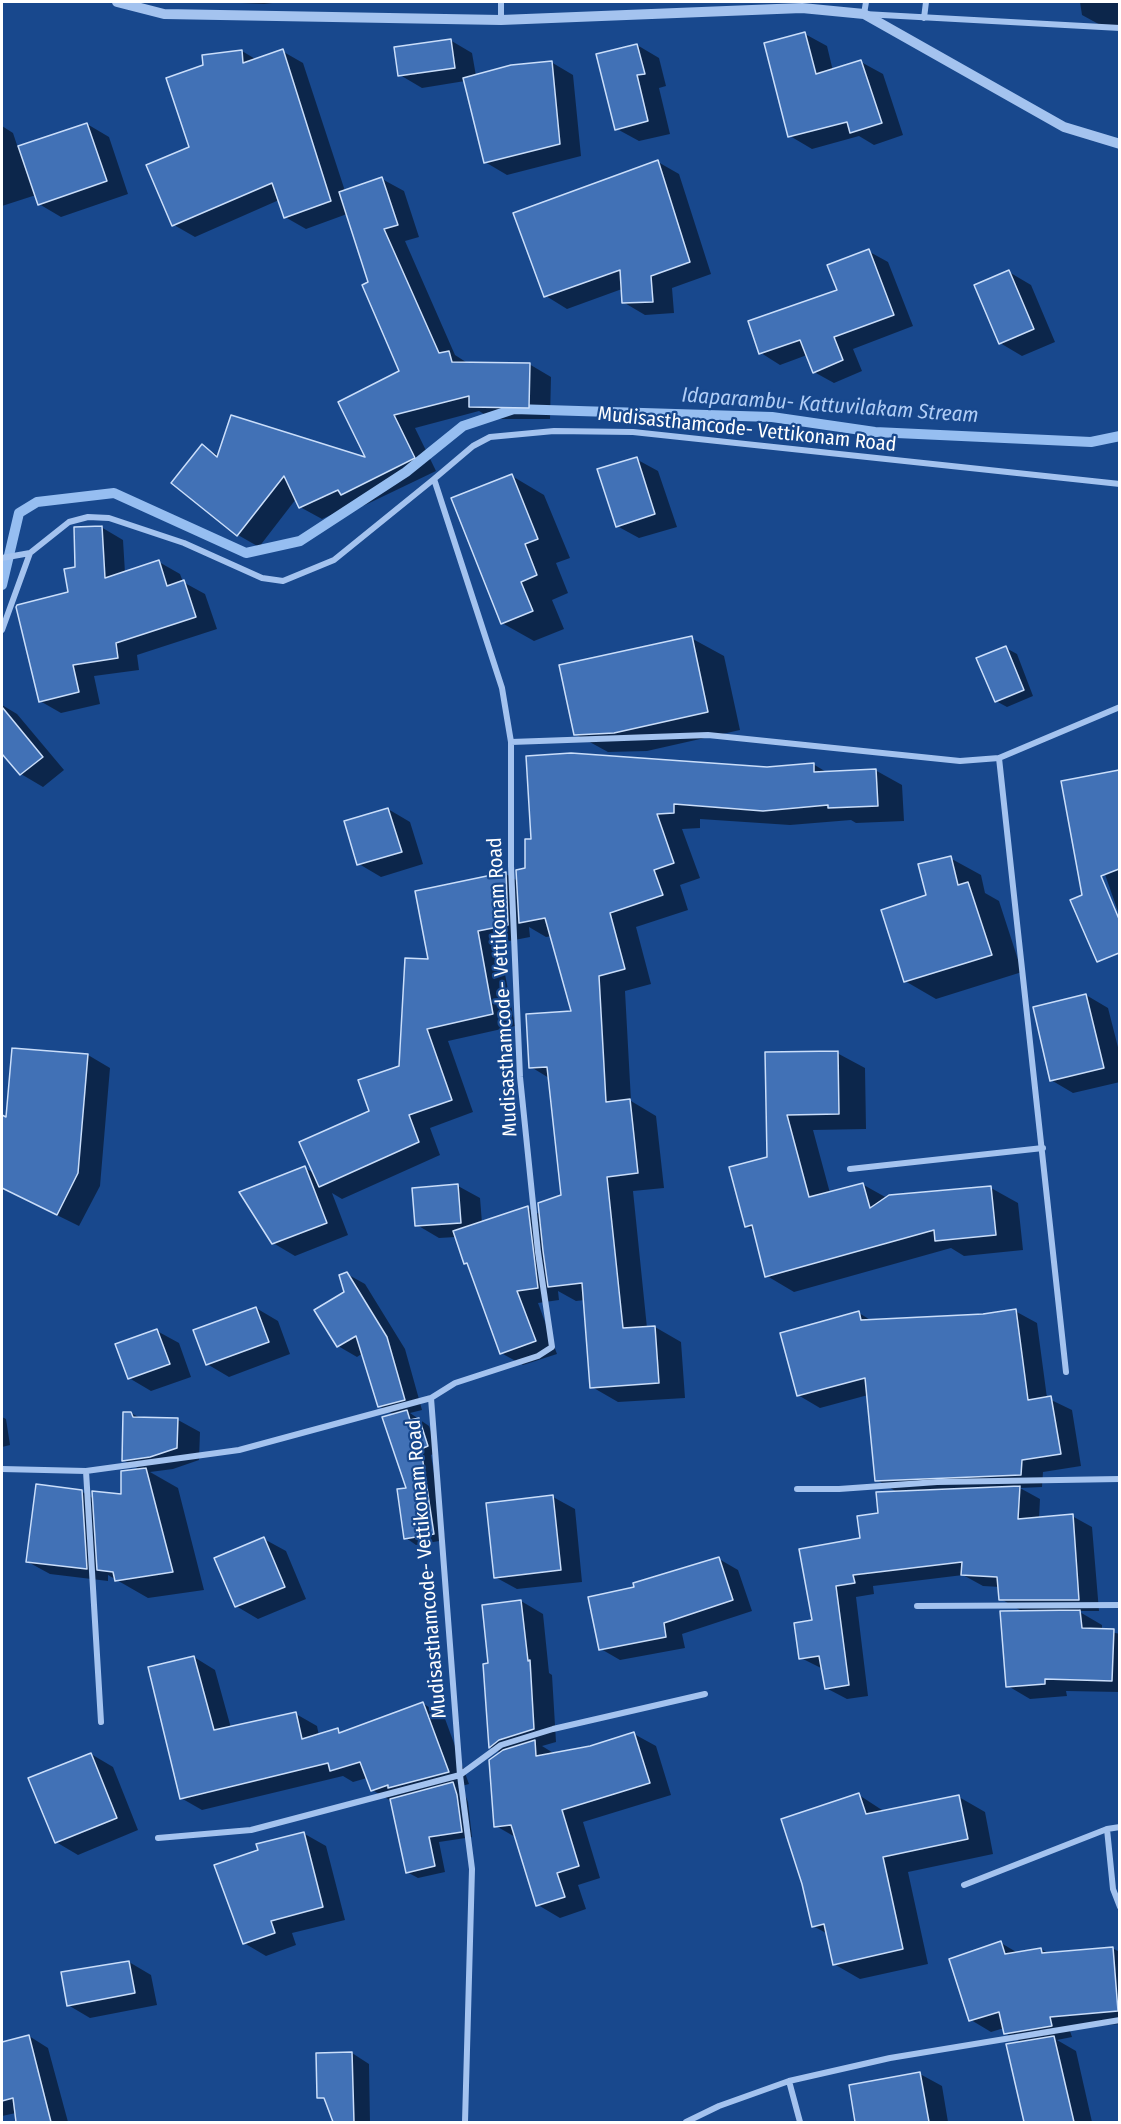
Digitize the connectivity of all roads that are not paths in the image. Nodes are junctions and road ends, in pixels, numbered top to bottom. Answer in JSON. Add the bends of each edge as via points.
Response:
{"nodes":[{"id":1,"x":117,"y":2,"type":"edge"},
{"id":2,"x":501,"y":2,"type":"edge"},
{"id":3,"x":866,"y":2,"type":"edge"},
{"id":4,"x":926,"y":2,"type":"edge"},
{"id":5,"x":864,"y":14,"type":"junction"},
{"id":6,"x":924,"y":18,"type":"junction"},
{"id":7,"x":501,"y":20,"type":"junction"},
{"id":8,"x":1119,"y":28,"type":"edge"},
{"id":9,"x":1119,"y":144,"type":"edge"},
{"id":10,"x":434,"y":479,"type":"junction"},
{"id":11,"x":1119,"y":484,"type":"edge"},
{"id":12,"x":30,"y":553,"type":"junction"},
{"id":13,"x":2,"y":558,"type":"edge"},
{"id":14,"x":2,"y":630,"type":"edge"},
{"id":15,"x":1119,"y":707,"type":"edge"},
{"id":16,"x":511,"y":742,"type":"junction"},
{"id":17,"x":999,"y":758,"type":"junction"},
{"id":18,"x":1042,"y":1149,"type":"junction"},
{"id":19,"x":850,"y":1170,"type":"dead end"},
{"id":20,"x":1065,"y":1372,"type":"dead end"},
{"id":21,"x":431,"y":1398,"type":"junction"},
{"id":22,"x":2,"y":1469,"type":"edge"},
{"id":23,"x":86,"y":1471,"type":"junction"},
{"id":24,"x":1119,"y":1479,"type":"edge"},
{"id":25,"x":797,"y":1489,"type":"dead end"},
{"id":26,"x":1119,"y":1605,"type":"edge"},
{"id":27,"x":917,"y":1606,"type":"dead end"},
{"id":28,"x":705,"y":1694,"type":"dead end"},
{"id":29,"x":101,"y":1722,"type":"dead end"},
{"id":30,"x":460,"y":1775,"type":"junction"},
{"id":31,"x":1119,"y":1827,"type":"edge"},
{"id":32,"x":1107,"y":1829,"type":"junction"},
{"id":33,"x":158,"y":1838,"type":"dead end"},
{"id":34,"x":964,"y":1885,"type":"dead end"},
{"id":35,"x":1119,"y":1907,"type":"edge"},
{"id":36,"x":1119,"y":2020,"type":"edge"},
{"id":37,"x":789,"y":2081,"type":"junction"},
{"id":38,"x":465,"y":2122,"type":"edge"},
{"id":39,"x":686,"y":2122,"type":"edge"},
{"id":40,"x":800,"y":2122,"type":"edge"}],
"edges":[{"from":1,"to":7,"type":"street","via":[[164,14]]},
{"from":2,"to":7,"type":"street"},
{"from":3,"to":5,"type":"street"},
{"from":4,"to":6,"type":"street"},
{"from":5,"to":6,"type":"street"},
{"from":5,"to":7,"type":"street","via":[[802,8]]},
{"from":5,"to":9,"type":"street","via":[[1064,127]]},
{"from":6,"to":8,"type":"street"},
{"from":10,"to":11,"type":"street","name":"Mudisasthamcode- Vettikonam Road","via":[[490,437],[554,431],[633,432]]},
{"from":10,"to":12,"type":"street","via":[[334,560],[283,581],[262,578],[184,543],[109,518],[88,517],[69,522]]},
{"from":10,"to":16,"type":"street","name":"Mudisasthamcode- Vettikonam Road","via":[[502,688]]},
{"from":12,"to":13,"type":"street"},
{"from":12,"to":14,"type":"street"},
{"from":15,"to":17,"type":"street"},
{"from":16,"to":17,"type":"street","via":[[708,735],[960,761]]},
{"from":16,"to":21,"type":"street","name":"Mudisasthamcode- Vettikonam Road","via":[[511,866],[520,1077],[552,1347],[538,1356],[455,1383]]},
{"from":17,"to":18,"type":"street"},
{"from":18,"to":19,"type":"street"},
{"from":18,"to":20,"type":"street"},
{"from":21,"to":23,"type":"street","via":[[239,1450]]},
{"from":21,"to":30,"type":"street","name":"Mudisasthamcode- Vettikonam Road"},
{"from":22,"to":23,"type":"street"},
{"from":23,"to":29,"type":"street"},
{"from":24,"to":25,"type":"street"},
{"from":26,"to":27,"type":"street"},
{"from":28,"to":30,"type":"street","via":[[511,1742]]},
{"from":30,"to":33,"type":"street","via":[[251,1830]]},
{"from":30,"to":38,"type":"street","name":"Mudisasthamcode- Vettikonam Road","via":[[472,1869]]},
{"from":31,"to":32,"type":"street"},
{"from":32,"to":34,"type":"street"},
{"from":32,"to":35,"type":"street","via":[[1113,1889]]},
{"from":36,"to":37,"type":"street","via":[[890,2058]]},
{"from":37,"to":39,"type":"street"},
{"from":37,"to":40,"type":"street"}]}
